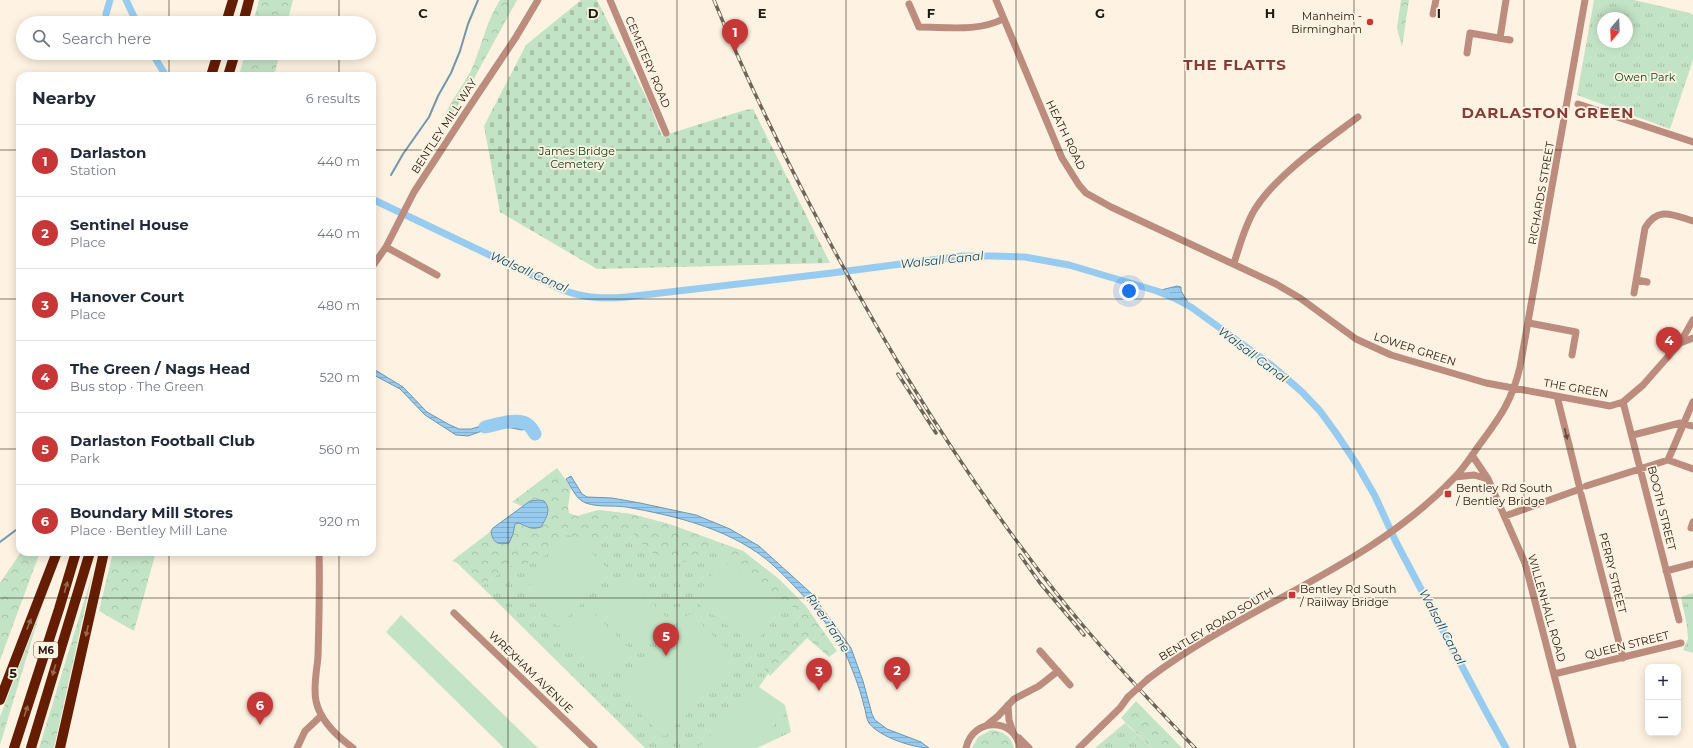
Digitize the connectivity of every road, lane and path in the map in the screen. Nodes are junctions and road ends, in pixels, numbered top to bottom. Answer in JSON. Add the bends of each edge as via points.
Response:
{"nodes":[{"id":1,"x":233,"y":0,"type":"edge"},
{"id":2,"x":250,"y":0,"type":"edge"},
{"id":3,"x":538,"y":0,"type":"edge"},
{"id":4,"x":610,"y":0,"type":"edge"},
{"id":5,"x":996,"y":0,"type":"edge"},
{"id":6,"x":1436,"y":0,"type":"edge"},
{"id":7,"x":1506,"y":0,"type":"edge"},
{"id":8,"x":1585,"y":0,"type":"edge"},
{"id":9,"x":909,"y":4,"type":"dead end"},
{"id":10,"x":1433,"y":14,"type":"dead end"},
{"id":11,"x":228,"y":16,"type":"edge"},
{"id":12,"x":245,"y":16,"type":"edge"},
{"id":13,"x":1003,"y":19,"type":"junction"},
{"id":14,"x":1500,"y":38,"type":"junction"},
{"id":15,"x":1510,"y":40,"type":"dead end"},
{"id":16,"x":1467,"y":53,"type":"dead end"},
{"id":17,"x":216,"y":60,"type":"edge"},
{"id":18,"x":233,"y":60,"type":"edge"},
{"id":19,"x":212,"y":72,"type":"edge"},
{"id":20,"x":229,"y":72,"type":"edge"},
{"id":21,"x":1578,"y":104,"type":"dead end"},
{"id":22,"x":1358,"y":117,"type":"dead end"},
{"id":23,"x":666,"y":133,"type":"dead end"},
{"id":24,"x":1693,"y":142,"type":"edge"},
{"id":25,"x":1693,"y":221,"type":"edge"},
{"id":26,"x":386,"y":248,"type":"junction"},
{"id":27,"x":376,"y":262,"type":"edge"},
{"id":28,"x":1234,"y":263,"type":"junction"},
{"id":29,"x":437,"y":275,"type":"dead end"},
{"id":30,"x":1636,"y":280,"type":"junction"},
{"id":31,"x":1648,"y":282,"type":"dead end"},
{"id":32,"x":1634,"y":293,"type":"dead end"},
{"id":33,"x":1693,"y":320,"type":"edge"},
{"id":34,"x":1529,"y":323,"type":"junction"},
{"id":35,"x":1693,"y":338,"type":"edge"},
{"id":36,"x":1680,"y":343,"type":"junction"},
{"id":37,"x":1572,"y":356,"type":"dead end"},
{"id":38,"x":1515,"y":389,"type":"junction"},
{"id":39,"x":1557,"y":396,"type":"junction"},
{"id":40,"x":1623,"y":402,"type":"junction"},
{"id":41,"x":1693,"y":402,"type":"edge"},
{"id":42,"x":1684,"y":423,"type":"junction"},
{"id":43,"x":1693,"y":426,"type":"edge"},
{"id":44,"x":1633,"y":435,"type":"junction"},
{"id":45,"x":1472,"y":455,"type":"junction"},
{"id":46,"x":1668,"y":460,"type":"junction"},
{"id":47,"x":1641,"y":469,"type":"junction"},
{"id":48,"x":1693,"y":469,"type":"edge"},
{"id":49,"x":1455,"y":477,"type":"junction"},
{"id":50,"x":1488,"y":479,"type":"junction"},
{"id":51,"x":1582,"y":490,"type":"junction"},
{"id":52,"x":1505,"y":516,"type":"junction"},
{"id":53,"x":55,"y":556,"type":"edge"},
{"id":54,"x":75,"y":556,"type":"edge"},
{"id":55,"x":89,"y":556,"type":"edge"},
{"id":56,"x":103,"y":556,"type":"edge"},
{"id":57,"x":319,"y":556,"type":"edge"},
{"id":58,"x":1693,"y":564,"type":"edge"},
{"id":59,"x":1666,"y":571,"type":"junction"},
{"id":60,"x":454,"y":613,"type":"dead end"},
{"id":61,"x":1679,"y":620,"type":"dead end"},
{"id":62,"x":1681,"y":643,"type":"dead end"},
{"id":63,"x":1040,"y":651,"type":"dead end"},
{"id":64,"x":1623,"y":658,"type":"junction"},
{"id":65,"x":1058,"y":671,"type":"junction"},
{"id":66,"x":1554,"y":674,"type":"junction"},
{"id":67,"x":1070,"y":685,"type":"dead end"},
{"id":68,"x":0,"y":700,"type":"edge"},
{"id":69,"x":1008,"y":705,"type":"junction"},
{"id":70,"x":70,"y":708,"type":"junction"},
{"id":71,"x":321,"y":716,"type":"junction"},
{"id":72,"x":987,"y":725,"type":"junction"},
{"id":73,"x":1014,"y":734,"type":"junction"},
{"id":74,"x":14,"y":748,"type":"edge"},
{"id":75,"x":31,"y":748,"type":"edge"},
{"id":76,"x":60,"y":748,"type":"edge"},
{"id":77,"x":64,"y":748,"type":"edge"},
{"id":78,"x":297,"y":748,"type":"edge"},
{"id":79,"x":353,"y":748,"type":"edge"},
{"id":80,"x":594,"y":748,"type":"edge"},
{"id":81,"x":966,"y":748,"type":"edge"},
{"id":82,"x":1020,"y":748,"type":"edge"},
{"id":83,"x":1030,"y":748,"type":"edge"},
{"id":84,"x":1079,"y":748,"type":"edge"},
{"id":85,"x":1573,"y":748,"type":"edge"}],
"edges":[{"from":1,"to":11,"type":"highway"},
{"from":2,"to":12,"type":"highway"},
{"from":3,"to":26,"type":"street","name":"BENTLEY MILL WAY","via":[[414,192]]},
{"from":4,"to":23,"type":"street","name":"CEMETERY ROAD"},
{"from":5,"to":13,"type":"street","name":"HEATH ROAD"},
{"from":6,"to":10,"type":"street"},
{"from":7,"to":14,"type":"street"},
{"from":8,"to":34,"type":"street","name":"RICHARDS STREET"},
{"from":9,"to":13,"type":"street","via":[[919,27],[982,27]]},
{"from":13,"to":28,"type":"street","name":"HEATH ROAD","via":[[1062,158],[1079,186],[1111,207]]},
{"from":14,"to":15,"type":"street"},
{"from":14,"to":16,"type":"street","via":[[1470,33]]},
{"from":17,"to":19,"type":"highway"},
{"from":18,"to":20,"type":"highway"},
{"from":21,"to":24,"type":"street"},
{"from":22,"to":28,"type":"street","via":[[1301,160],[1269,191],[1249,221]]},
{"from":25,"to":30,"type":"street","via":[[1669,214],[1660,214],[1649,220],[1645,228]]},
{"from":26,"to":27,"type":"street","name":"BENTLEY MILL WAY"},
{"from":26,"to":29,"type":"street"},
{"from":28,"to":38,"type":"street","name":"LOWER GREEN","via":[[1292,293],[1356,339],[1375,349]]},
{"from":30,"to":31,"type":"street"},
{"from":30,"to":32,"type":"street"},
{"from":33,"to":36,"type":"street","name":"THE GREEN"},
{"from":34,"to":37,"type":"street","via":[[1576,332]]},
{"from":34,"to":38,"type":"street","name":"RICHARDS STREET"},
{"from":35,"to":36,"type":"street","name":"THE GREEN"},
{"from":36,"to":40,"type":"street","name":"THE GREEN","via":[[1643,385]]},
{"from":38,"to":39,"type":"street","name":"THE GREEN"},
{"from":38,"to":45,"type":"street","via":[[1503,413]]},
{"from":39,"to":40,"type":"street","name":"THE GREEN","via":[[1610,406]]},
{"from":39,"to":51,"type":"street","name":"PERRY STREET","one_way":true},
{"from":40,"to":44,"type":"street","name":"BOOTH STREET"},
{"from":41,"to":42,"type":"street"},
{"from":42,"to":43,"type":"street"},
{"from":42,"to":44,"type":"street"},
{"from":42,"to":46,"type":"street"},
{"from":44,"to":47,"type":"street","name":"BOOTH STREET"},
{"from":45,"to":49,"type":"street"},
{"from":45,"to":50,"type":"street","name":"WILLENHALL ROAD"},
{"from":46,"to":47,"type":"street"},
{"from":46,"to":48,"type":"street"},
{"from":47,"to":51,"type":"street"},
{"from":47,"to":59,"type":"street","name":"BOOTH STREET"},
{"from":49,"to":50,"type":"street","via":[[1474,475]]},
{"from":49,"to":84,"type":"street","name":"BENTLEY ROAD SOUTH","bridge":true,"via":[[1400,526],[1380,540],[1176,657],[1148,678]]},
{"from":50,"to":52,"type":"street","name":"WILLENHALL ROAD"},
{"from":51,"to":52,"type":"street"},
{"from":51,"to":64,"type":"street","name":"PERRY STREET"},
{"from":52,"to":66,"type":"street","name":"WILLENHALL ROAD","via":[[1525,563]]},
{"from":68,"to":53,"type":"highway","one_way":true},
{"from":74,"to":54,"type":"highway","number":"M6","one_way":true},
{"from":55,"to":75,"type":"highway","number":"M6","one_way":true},
{"from":56,"to":70,"type":"highway","one_way":true},
{"from":57,"to":71,"type":"street","via":[[320,614],[315,694]]},
{"from":58,"to":59,"type":"street"},
{"from":59,"to":61,"type":"street","name":"BOOTH STREET"},
{"from":60,"to":80,"type":"street","name":"WREXHAM AVENUE"},
{"from":62,"to":64,"type":"street","name":"QUEEN STREET"},
{"from":63,"to":65,"type":"street"},
{"from":64,"to":66,"type":"street","name":"QUEEN STREET"},
{"from":65,"to":67,"type":"street"},
{"from":65,"to":69,"type":"street"},
{"from":66,"to":85,"type":"street","name":"WILLENHALL ROAD"},
{"from":69,"to":72,"type":"street"},
{"from":69,"to":73,"type":"street","via":[[1009,720]]},
{"from":70,"to":76,"type":"highway"},
{"from":70,"to":77,"type":"highway"},
{"from":71,"to":78,"type":"street","via":[[305,731]]},
{"from":71,"to":79,"type":"street","via":[[343,741]]},
{"from":72,"to":73,"type":"street","via":[[999,725]]},
{"from":72,"to":81,"type":"street","via":[[973,733]]},
{"from":73,"to":82,"type":"street"},
{"from":73,"to":83,"type":"street"}]}
